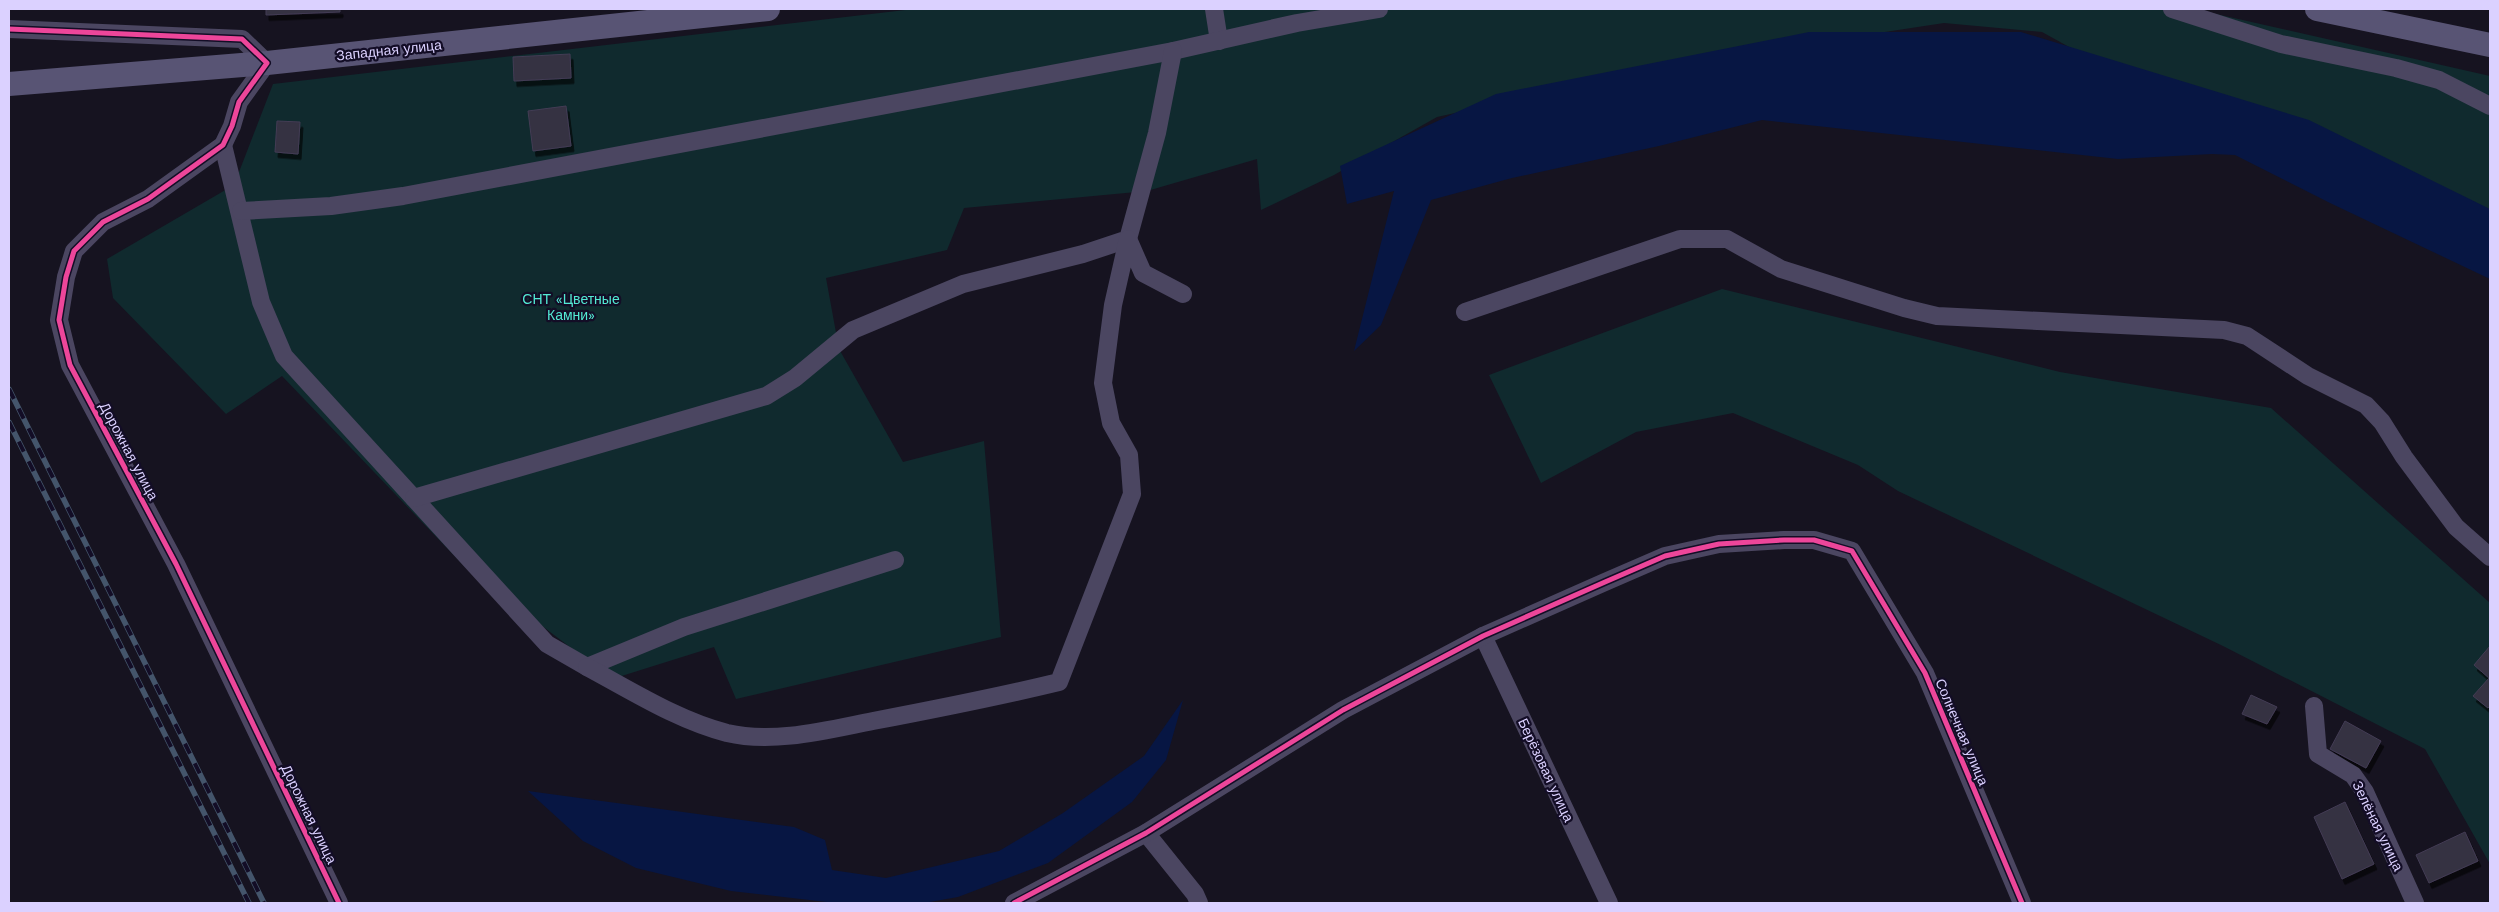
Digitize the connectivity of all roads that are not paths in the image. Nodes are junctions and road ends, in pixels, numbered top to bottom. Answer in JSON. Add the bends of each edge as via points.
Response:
{"nodes":[{"id":1,"x":768,"y":9,"type":"edge"},
{"id":2,"x":1214,"y":9,"type":"edge"},
{"id":3,"x":1379,"y":9,"type":"edge"},
{"id":4,"x":2172,"y":9,"type":"edge"},
{"id":5,"x":2317,"y":9,"type":"edge"},
{"id":6,"x":9,"y":29,"type":"edge"},
{"id":7,"x":1219,"y":40,"type":"junction"},
{"id":8,"x":2490,"y":45,"type":"edge"},
{"id":9,"x":1173,"y":51,"type":"junction"},
{"id":10,"x":267,"y":63,"type":"junction"},
{"id":11,"x":9,"y":84,"type":"edge"},
{"id":12,"x":2490,"y":106,"type":"edge"},
{"id":13,"x":223,"y":145,"type":"junction"},
{"id":14,"x":241,"y":211,"type":"junction"},
{"id":15,"x":1128,"y":239,"type":"junction"},
{"id":16,"x":1183,"y":294,"type":"dead end"},
{"id":17,"x":1465,"y":312,"type":"dead end"},
{"id":18,"x":414,"y":498,"type":"junction"},
{"id":19,"x":2490,"y":557,"type":"edge"},
{"id":20,"x":895,"y":560,"type":"dead end"},
{"id":21,"x":1483,"y":636,"type":"junction"},
{"id":22,"x":587,"y":667,"type":"junction"},
{"id":23,"x":2314,"y":706,"type":"dead end"},
{"id":24,"x":1146,"y":833,"type":"junction"},
{"id":25,"x":339,"y":903,"type":"edge"},
{"id":26,"x":1014,"y":903,"type":"edge"},
{"id":27,"x":1199,"y":903,"type":"edge"},
{"id":28,"x":1609,"y":903,"type":"edge"},
{"id":29,"x":2022,"y":903,"type":"edge"},
{"id":30,"x":2415,"y":903,"type":"edge"}],
"edges":[{"from":1,"to":10,"type":"main road","name":"Западная улица"},
{"from":2,"to":7,"type":"street"},
{"from":3,"to":7,"type":"street"},
{"from":4,"to":12,"type":"street","via":[[2281,44],[2439,80]]},
{"from":5,"to":8,"type":"main road"},
{"from":6,"to":10,"type":"street","via":[[242,39]]},
{"from":7,"to":9,"type":"street"},
{"from":9,"to":14,"type":"street","via":[[403,196],[331,206]]},
{"from":9,"to":15,"type":"street","via":[[1157,133]]},
{"from":10,"to":11,"type":"main road","name":"Западная улица"},
{"from":10,"to":13,"type":"street","via":[[239,102]]},
{"from":13,"to":14,"type":"street"},
{"from":13,"to":25,"type":"street","name":"Дорожная улица","via":[[148,199],[103,222],[87,237],[74,251],[59,320],[70,365],[176,564]]},
{"from":14,"to":18,"type":"street","via":[[261,302],[284,356]]},
{"from":15,"to":16,"type":"street","via":[[1143,272]]},
{"from":15,"to":18,"type":"street","via":[[1083,254],[963,284],[853,330],[795,378],[766,396]]},
{"from":15,"to":22,"type":"street","via":[[1113,305],[1102,383],[1111,423],[1129,456],[1132,494],[1059,682],[960,705],[766,738],[729,733],[689,722]]},
{"from":17,"to":19,"type":"street","via":[[1680,239],[1727,239],[1781,268],[1937,316],[2224,330],[2247,336],[2308,376],[2366,405],[2382,422],[2404,458],[2456,526]]},
{"from":18,"to":22,"type":"street","via":[[546,644]]},
{"from":20,"to":22,"type":"street","via":[[684,627]]},
{"from":21,"to":24,"type":"street","via":[[1343,710]]},
{"from":21,"to":28,"type":"street","name":"Берёзовая улица"},
{"from":21,"to":29,"type":"street","name":"Солнечная улица","via":[[1665,556],[1710,546],[1784,540],[1814,540],[1852,551],[1925,673]]},
{"from":23,"to":30,"type":"street","name":"Зелёная улица","via":[[2318,754],[2353,775],[2365,792]]},
{"from":24,"to":26,"type":"street"},
{"from":24,"to":27,"type":"street"}]}
